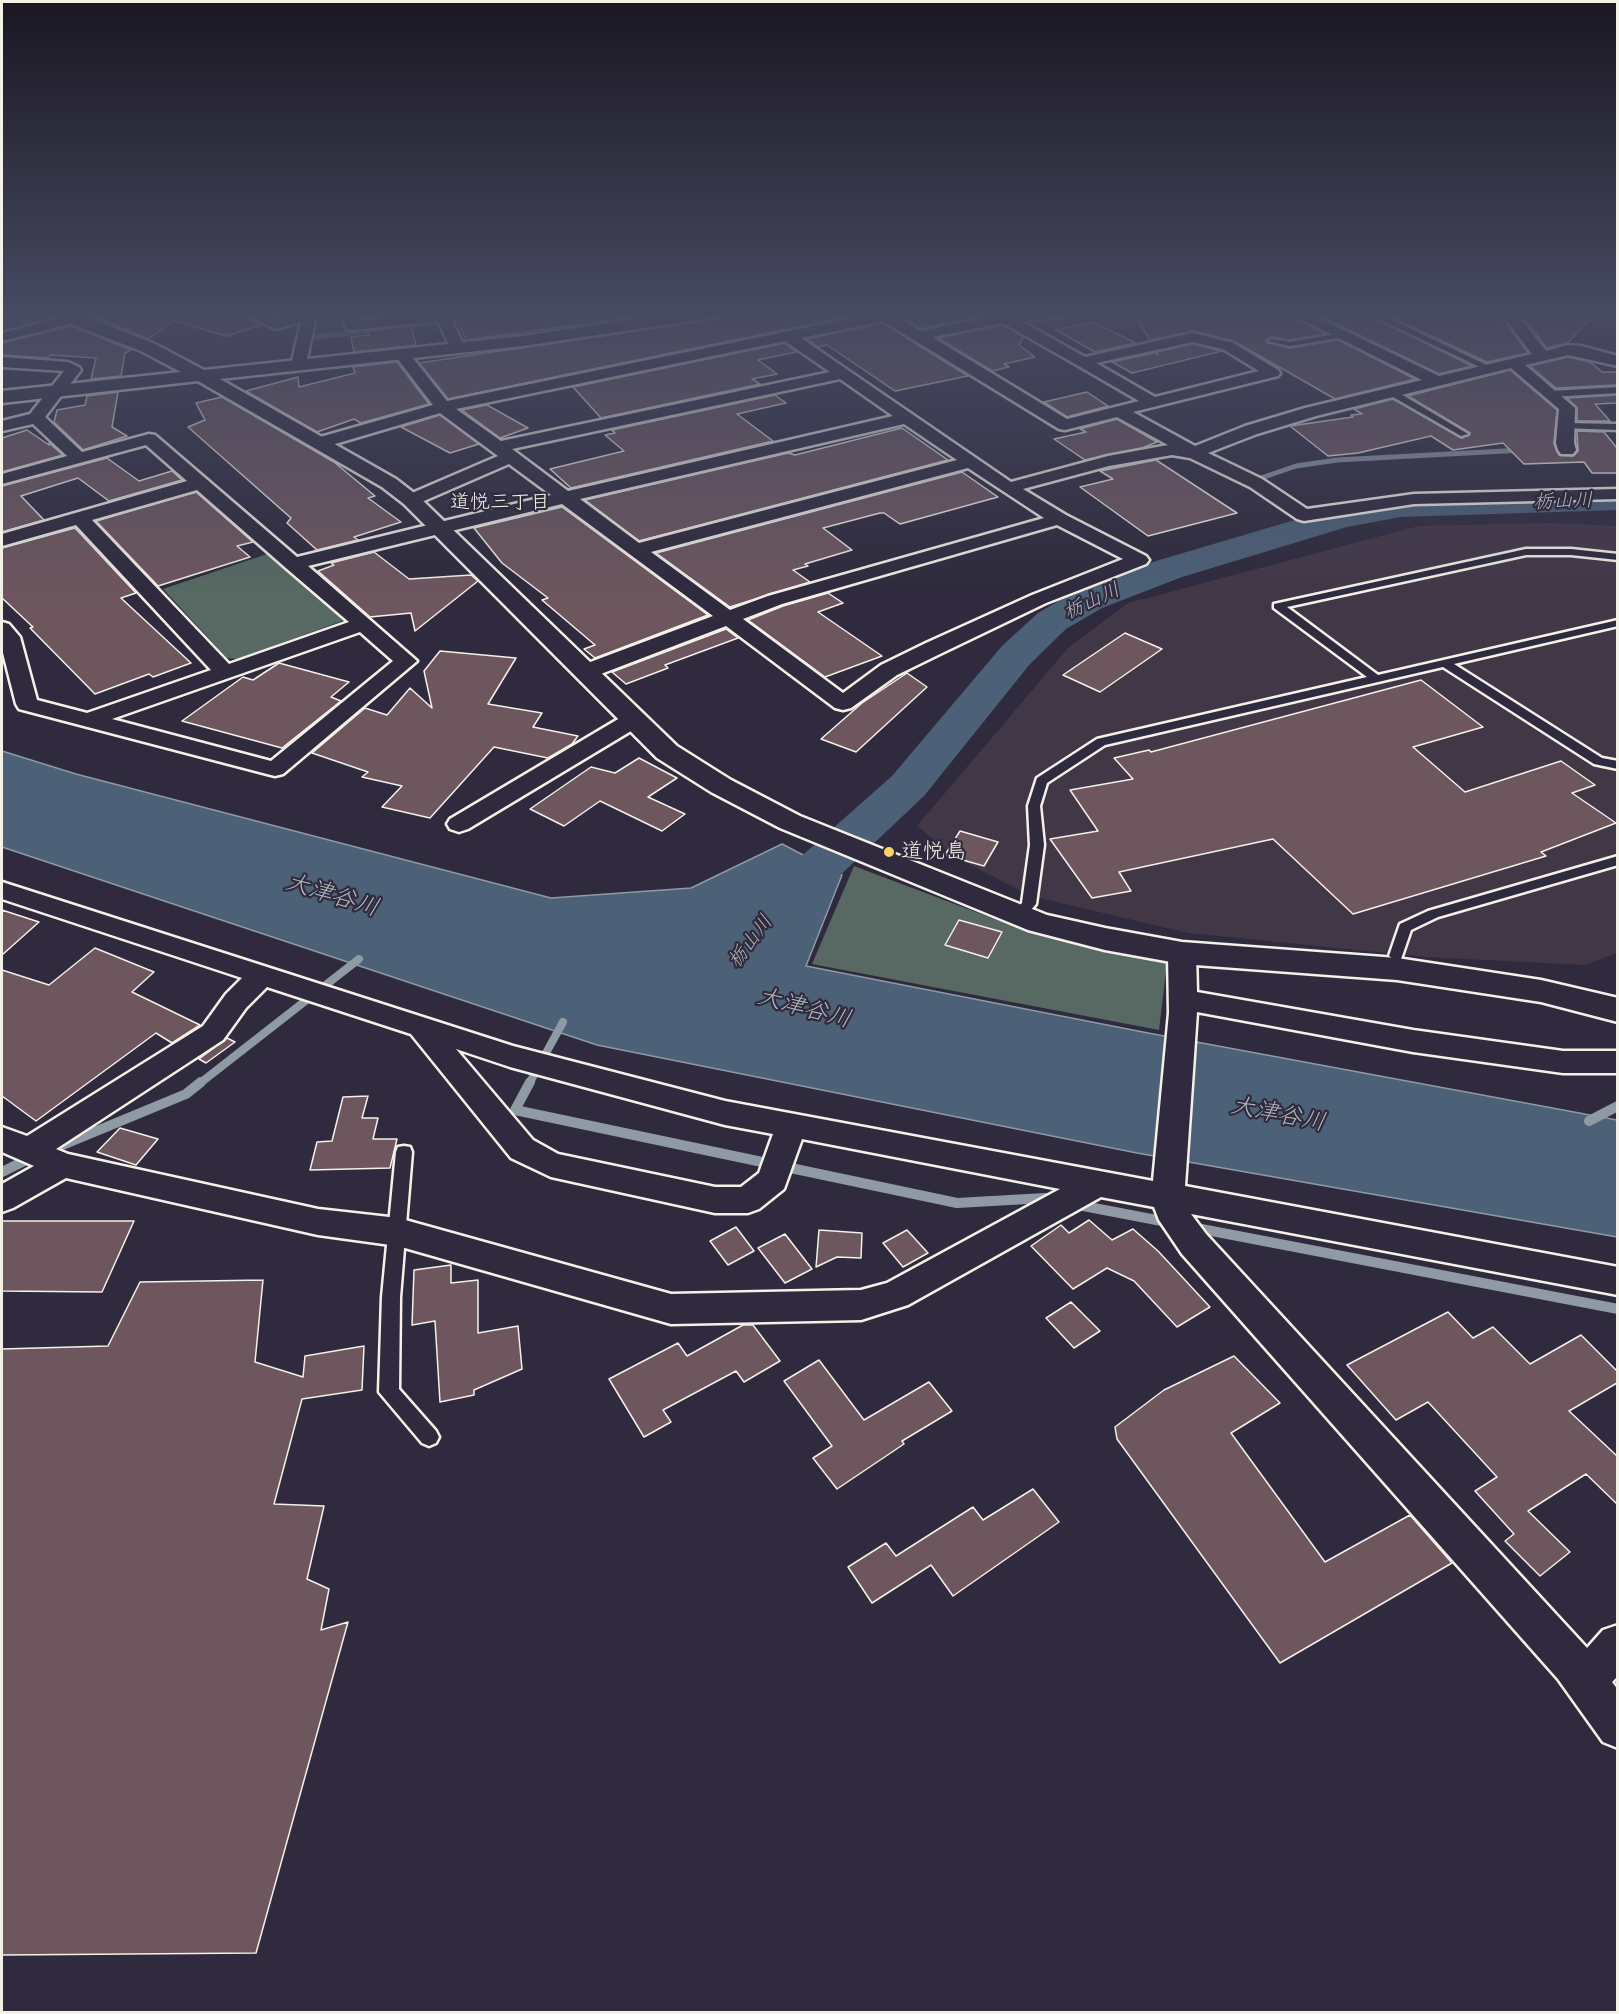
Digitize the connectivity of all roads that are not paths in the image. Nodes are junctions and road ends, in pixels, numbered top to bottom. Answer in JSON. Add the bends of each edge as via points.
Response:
{"nodes":[{"id":1,"x":45,"y":406,"type":"edge"},
{"id":2,"x":254,"y":406,"type":"edge"},
{"id":3,"x":448,"y":406,"type":"edge"},
{"id":4,"x":704,"y":406,"type":"edge"},
{"id":5,"x":890,"y":406,"type":"edge"},
{"id":6,"x":1033,"y":406,"type":"edge"},
{"id":7,"x":1138,"y":406,"type":"edge"},
{"id":8,"x":1336,"y":406,"type":"edge"},
{"id":9,"x":1415,"y":406,"type":"edge"},
{"id":10,"x":1565,"y":406,"type":"edge"},
{"id":11,"x":443,"y":407,"type":"junction"},
{"id":12,"x":1119,"y":411,"type":"junction"},
{"id":13,"x":36,"y":418,"type":"junction"},
{"id":14,"x":907,"y":418,"type":"junction"},
{"id":15,"x":2,"y":426,"type":"edge"},
{"id":16,"x":1566,"y":426,"type":"junction"},
{"id":17,"x":1617,"y":427,"type":"edge"},
{"id":18,"x":1464,"y":434,"type":"dead end"},
{"id":19,"x":318,"y":443,"type":"junction"},
{"id":20,"x":1567,"y":450,"type":"dead end"},
{"id":21,"x":505,"y":452,"type":"junction"},
{"id":22,"x":1194,"y":453,"type":"junction"},
{"id":23,"x":80,"y":458,"type":"junction"},
{"id":24,"x":971,"y":462,"type":"junction"},
{"id":25,"x":2,"y":480,"type":"edge"},
{"id":26,"x":200,"y":483,"type":"junction"},
{"id":27,"x":1008,"y":488,"type":"junction"},
{"id":28,"x":1617,"y":494,"type":"edge"},
{"id":29,"x":564,"y":499,"type":"junction"},
{"id":30,"x":411,"y":500,"type":"junction"},
{"id":31,"x":80,"y":518,"type":"junction"},
{"id":32,"x":1059,"y":519,"type":"junction"},
{"id":33,"x":437,"y":527,"type":"junction"},
{"id":34,"x":2,"y":540,"type":"edge"},
{"id":35,"x":635,"y":550,"type":"junction"},
{"id":36,"x":1617,"y":557,"type":"edge"},
{"id":37,"x":293,"y":564,"type":"junction"},
{"id":38,"x":728,"y":618,"type":"junction"},
{"id":39,"x":1617,"y":623,"type":"edge"},
{"id":40,"x":363,"y":624,"type":"junction"},
{"id":41,"x":2,"y":628,"type":"edge"},
{"id":42,"x":1445,"y":663,"type":"junction"},
{"id":43,"x":225,"y":672,"type":"junction"},
{"id":44,"x":585,"y":672,"type":"junction"},
{"id":45,"x":1376,"y":679,"type":"junction"},
{"id":46,"x":88,"y":720,"type":"junction"},
{"id":47,"x":633,"y":720,"type":"junction"},
{"id":48,"x":1617,"y":765,"type":"edge"},
{"id":49,"x":459,"y":824,"type":"dead end"},
{"id":50,"x":1617,"y":860,"type":"edge"},
{"id":51,"x":2,"y":890,"type":"edge"},
{"id":52,"x":1019,"y":915,"type":"junction"},
{"id":53,"x":1182,"y":953,"type":"junction"},
{"id":54,"x":1396,"y":956,"type":"dead end"},
{"id":55,"x":261,"y":976,"type":"junction"},
{"id":56,"x":1182,"y":1006,"type":"junction"},
{"id":57,"x":1617,"y":1010,"type":"edge"},
{"id":58,"x":422,"y":1028,"type":"junction"},
{"id":59,"x":1617,"y":1062,"type":"edge"},
{"id":60,"x":792,"y":1126,"type":"junction"},
{"id":61,"x":15,"y":1145,"type":"edge"},
{"id":62,"x":404,"y":1152,"type":"dead end"},
{"id":63,"x":63,"y":1165,"type":"junction"},
{"id":64,"x":1096,"y":1184,"type":"junction"},
{"id":65,"x":1168,"y":1197,"type":"junction"},
{"id":66,"x":2,"y":1199,"type":"edge"},
{"id":67,"x":398,"y":1232,"type":"junction"},
{"id":68,"x":1617,"y":1281,"type":"edge"},
{"id":69,"x":429,"y":1437,"type":"dead end"},
{"id":70,"x":1617,"y":1645,"type":"edge"},
{"id":71,"x":1585,"y":1680,"type":"junction"},
{"id":72,"x":1617,"y":1727,"type":"edge"}],
"edges":[{"from":1,"to":13,"type":"street"},
{"from":2,"to":19,"type":"street"},
{"from":3,"to":11,"type":"street"},
{"from":4,"to":21,"type":"street"},
{"from":5,"to":14,"type":"street"},
{"from":6,"to":12,"type":"street","via":[[1065,425]]},
{"from":7,"to":12,"type":"street"},
{"from":8,"to":22,"type":"street","via":[[1251,430]]},
{"from":9,"to":18,"type":"lane"},
{"from":10,"to":16,"type":"street"},
{"from":11,"to":19,"type":"street"},
{"from":11,"to":21,"type":"street"},
{"from":12,"to":22,"type":"street"},
{"from":13,"to":15,"type":"street"},
{"from":13,"to":23,"type":"street"},
{"from":14,"to":24,"type":"street"},
{"from":14,"to":29,"type":"street"},
{"from":16,"to":17,"type":"lane"},
{"from":16,"to":20,"type":"street"},
{"from":19,"to":30,"type":"street"},
{"from":21,"to":29,"type":"street"},
{"from":21,"to":30,"type":"street"},
{"from":22,"to":27,"type":"street","via":[[1172,450],[1108,461]]},
{"from":22,"to":28,"type":"street","via":[[1256,483],[1304,515],[1414,499]]},
{"from":23,"to":25,"type":"street"},
{"from":23,"to":26,"type":"street","via":[[149,439]]},
{"from":24,"to":27,"type":"street"},
{"from":24,"to":35,"type":"street"},
{"from":26,"to":31,"type":"street"},
{"from":26,"to":37,"type":"street"},
{"from":27,"to":32,"type":"street"},
{"from":29,"to":33,"type":"street"},
{"from":29,"to":35,"type":"street"},
{"from":30,"to":33,"type":"street"},
{"from":31,"to":34,"type":"street"},
{"from":31,"to":43,"type":"street"},
{"from":32,"to":38,"type":"street","via":[[775,600]]},
{"from":32,"to":38,"type":"street","via":[[1139,560],[1039,598],[934,648],[889,670],[843,703]]},
{"from":33,"to":37,"type":"street"},
{"from":33,"to":44,"type":"street"},
{"from":35,"to":38,"type":"street"},
{"from":36,"to":45,"type":"lane","via":[[1526,552],[1278,606]]},
{"from":37,"to":40,"type":"street"},
{"from":38,"to":44,"type":"street"},
{"from":39,"to":42,"type":"lane"},
{"from":40,"to":43,"type":"street"},
{"from":40,"to":46,"type":"street","via":[[406,661],[275,769]]},
{"from":41,"to":46,"type":"street","via":[[9,637],[27,704]]},
{"from":42,"to":45,"type":"lane"},
{"from":42,"to":48,"type":"lane","via":[[1598,761]]},
{"from":43,"to":46,"type":"street"},
{"from":44,"to":47,"type":"street"},
{"from":45,"to":52,"type":"lane","via":[[1101,742],[1041,781],[1034,806],[1037,845],[1029,904]]},
{"from":47,"to":49,"type":"street"},
{"from":47,"to":52,"type":"street","via":[[667,752],[790,822]]},
{"from":50,"to":54,"type":"lane","via":[[1433,914],[1405,927]]},
{"from":51,"to":55,"type":"street"},
{"from":52,"to":53,"type":"street","via":[[1039,923]]},
{"from":53,"to":56,"type":"street"},
{"from":53,"to":57,"type":"street","via":[[1397,969],[1541,991]]},
{"from":55,"to":58,"type":"street"},
{"from":55,"to":61,"type":"street","via":[[236,1001],[213,1033]]},
{"from":56,"to":59,"type":"street","via":[[1563,1062]]},
{"from":56,"to":65,"type":"street"},
{"from":58,"to":60,"type":"street","via":[[510,1056],[703,1107]]},
{"from":58,"to":60,"type":"street","via":[[522,1149],[551,1165],[714,1200],[748,1200],[773,1180]]},
{"from":60,"to":64,"type":"street"},
{"from":61,"to":63,"type":"street"},
{"from":62,"to":67,"type":"lane"},
{"from":63,"to":66,"type":"street"},
{"from":63,"to":67,"type":"street","via":[[318,1222]]},
{"from":64,"to":65,"type":"street"},
{"from":64,"to":67,"type":"street","via":[[896,1295],[861,1305],[671,1309]]},
{"from":65,"to":68,"type":"street"},
{"from":65,"to":71,"type":"street","via":[[1171,1211],[1194,1244]]},
{"from":67,"to":69,"type":"lane","via":[[391,1297],[389,1392]]},
{"from":70,"to":71,"type":"street"},
{"from":71,"to":72,"type":"street"}]}
